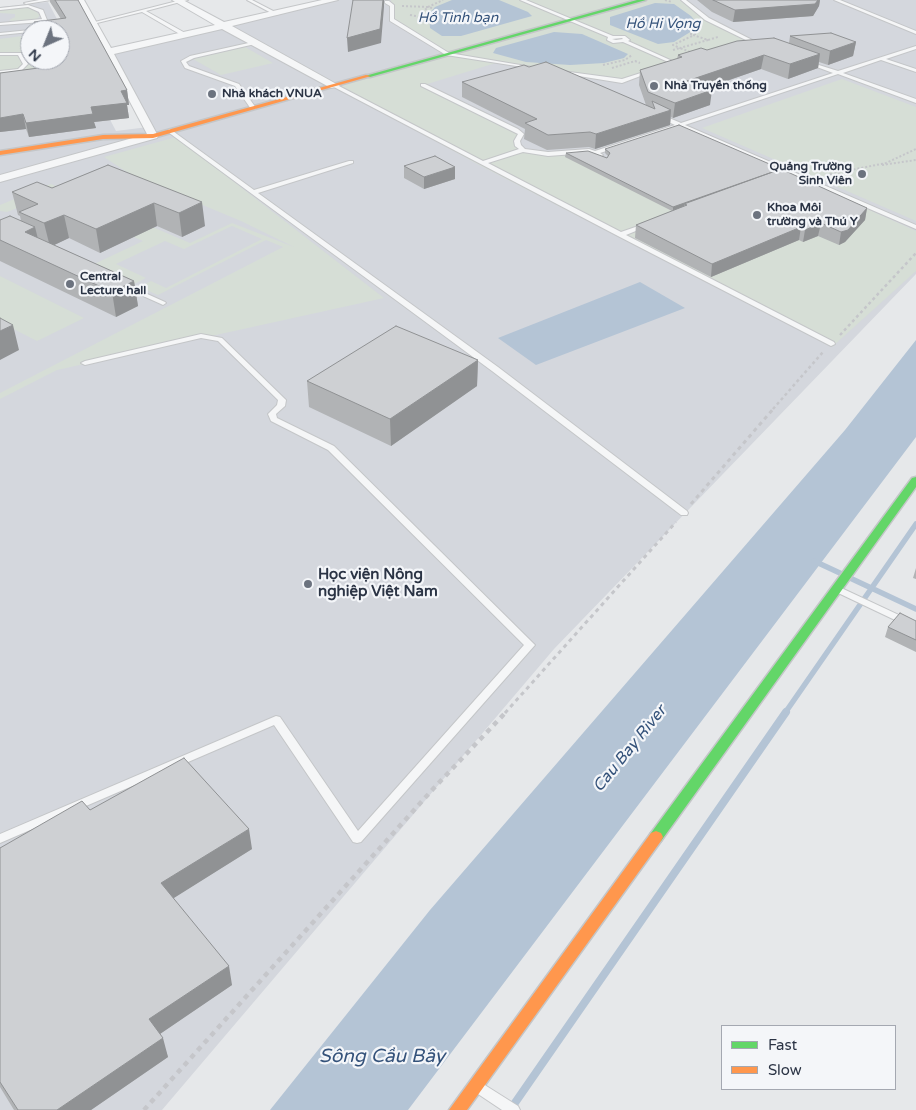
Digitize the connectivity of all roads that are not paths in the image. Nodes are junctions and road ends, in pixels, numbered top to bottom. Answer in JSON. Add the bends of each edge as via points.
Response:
{"nodes":[{"id":1,"x":50,"y":0,"type":"edge"},
{"id":2,"x":80,"y":0,"type":"edge"},
{"id":3,"x":180,"y":0,"type":"edge"},
{"id":4,"x":249,"y":0,"type":"edge"},
{"id":5,"x":334,"y":0,"type":"edge"},
{"id":6,"x":522,"y":0,"type":"edge"},
{"id":7,"x":643,"y":0,"type":"edge"},
{"id":8,"x":684,"y":0,"type":"edge"},
{"id":9,"x":836,"y":0,"type":"edge"},
{"id":10,"x":33,"y":1,"type":"edge"},
{"id":11,"x":380,"y":3,"type":"edge"},
{"id":12,"x":393,"y":3,"type":"edge"},
{"id":13,"x":0,"y":4,"type":"edge"},
{"id":14,"x":0,"y":9,"type":"edge"},
{"id":15,"x":144,"y":11,"type":"junction"},
{"id":16,"x":0,"y":14,"type":"edge"},
{"id":17,"x":277,"y":14,"type":"junction"},
{"id":18,"x":44,"y":20,"type":"edge"},
{"id":19,"x":571,"y":20,"type":"junction"},
{"id":20,"x":20,"y":22,"type":"edge"},
{"id":21,"x":3,"y":23,"type":"edge"},
{"id":22,"x":93,"y":24,"type":"junction"},
{"id":23,"x":223,"y":26,"type":"junction"},
{"id":24,"x":20,"y":32,"type":"edge"},
{"id":25,"x":916,"y":33,"type":"edge"},
{"id":26,"x":0,"y":34,"type":"edge"},
{"id":27,"x":185,"y":35,"type":"junction"},
{"id":28,"x":750,"y":40,"type":"junction"},
{"id":29,"x":253,"y":43,"type":"junction"},
{"id":30,"x":743,"y":43,"type":"edge"},
{"id":31,"x":767,"y":47,"type":"edge"},
{"id":32,"x":916,"y":47,"type":"edge"},
{"id":33,"x":108,"y":52,"type":"junction"},
{"id":34,"x":0,"y":54,"type":"edge"},
{"id":35,"x":448,"y":54,"type":"junction"},
{"id":36,"x":699,"y":56,"type":"edge"},
{"id":37,"x":880,"y":58,"type":"junction"},
{"id":38,"x":802,"y":60,"type":"edge"},
{"id":39,"x":677,"y":64,"type":"junction"},
{"id":40,"x":664,"y":68,"type":"edge"},
{"id":41,"x":546,"y":69,"type":"edge"},
{"id":42,"x":657,"y":70,"type":"edge"},
{"id":43,"x":916,"y":71,"type":"edge"},
{"id":44,"x":0,"y":72,"type":"edge"},
{"id":45,"x":836,"y":72,"type":"junction"},
{"id":46,"x":581,"y":82,"type":"edge"},
{"id":47,"x":423,"y":85,"type":"dead end"},
{"id":48,"x":336,"y":86,"type":"junction"},
{"id":49,"x":916,"y":102,"type":"edge"},
{"id":50,"x":253,"y":108,"type":"junction"},
{"id":51,"x":652,"y":113,"type":"edge"},
{"id":52,"x":679,"y":125,"type":"junction"},
{"id":53,"x":170,"y":131,"type":"junction"},
{"id":54,"x":153,"y":136,"type":"junction"},
{"id":55,"x":73,"y":142,"type":"junction"},
{"id":56,"x":523,"y":150,"type":"junction"},
{"id":57,"x":0,"y":153,"type":"edge"},
{"id":58,"x":595,"y":153,"type":"junction"},
{"id":59,"x":89,"y":154,"type":"junction"},
{"id":60,"x":606,"y":158,"type":"edge"},
{"id":61,"x":351,"y":162,"type":"dead end"},
{"id":62,"x":482,"y":163,"type":"junction"},
{"id":63,"x":790,"y":173,"type":"junction"},
{"id":64,"x":781,"y":176,"type":"edge"},
{"id":65,"x":0,"y":179,"type":"edge"},
{"id":66,"x":254,"y":192,"type":"junction"},
{"id":67,"x":656,"y":222,"type":"edge"},
{"id":68,"x":916,"y":227,"type":"edge"},
{"id":69,"x":620,"y":235,"type":"junction"},
{"id":70,"x":118,"y":282,"type":"edge"},
{"id":71,"x":163,"y":303,"type":"dead end"},
{"id":72,"x":831,"y":344,"type":"road end"},
{"id":73,"x":85,"y":364,"type":"dead end"},
{"id":74,"x":916,"y":480,"type":"edge"},
{"id":75,"x":912,"y":492,"type":"edge"},
{"id":76,"x":684,"y":513,"type":"road end"},
{"id":77,"x":836,"y":588,"type":"junction"},
{"id":78,"x":916,"y":627,"type":"edge"},
{"id":79,"x":0,"y":839,"type":"edge"},
{"id":80,"x":476,"y":1084,"type":"junction"},
{"id":81,"x":457,"y":1110,"type":"edge"},
{"id":82,"x":513,"y":1110,"type":"edge"}],
"edges":[{"from":1,"to":10,"type":"lane"},
{"from":2,"to":22,"type":"street"},
{"from":3,"to":15,"type":"lane"},
{"from":3,"to":23,"type":"street"},
{"from":4,"to":17,"type":"lane"},
{"from":5,"to":17,"type":"street"},
{"from":6,"to":19,"type":"lane"},
{"from":7,"to":19,"type":"street"},
{"from":8,"to":28,"type":"lane","via":[[707,19]]},
{"from":9,"to":25,"type":"lane"},
{"from":10,"to":13,"type":"lane"},
{"from":11,"to":12,"type":"lane"},
{"from":12,"to":35,"type":"lane","via":[[392,20]]},
{"from":14,"to":18,"type":"lane","via":[[32,7],[41,11]]},
{"from":15,"to":22,"type":"lane"},
{"from":15,"to":27,"type":"lane"},
{"from":16,"to":21,"type":"lane","via":[[12,15]]},
{"from":17,"to":23,"type":"street"},
{"from":19,"to":35,"type":"street"},
{"from":19,"to":39,"type":"lane","via":[[612,37],[609,39],[612,42],[626,42]]},
{"from":20,"to":21,"type":"lane"},
{"from":22,"to":33,"type":"street"},
{"from":23,"to":27,"type":"street"},
{"from":23,"to":29,"type":"street"},
{"from":24,"to":26,"type":"lane"},
{"from":27,"to":33,"type":"street"},
{"from":28,"to":30,"type":"lane"},
{"from":28,"to":31,"type":"lane"},
{"from":29,"to":48,"type":"street"},
{"from":29,"to":50,"type":"lane","via":[[182,61],[187,66],[236,85]]},
{"from":32,"to":37,"type":"lane"},
{"from":33,"to":54,"type":"street"},
{"from":34,"to":44,"type":"lane","via":[[16,53],[26,64],[22,69]]},
{"from":35,"to":41,"type":"lane"},
{"from":35,"to":48,"type":"street"},
{"from":36,"to":39,"type":"lane"},
{"from":37,"to":43,"type":"lane"},
{"from":37,"to":45,"type":"lane"},
{"from":38,"to":45,"type":"lane"},
{"from":39,"to":40,"type":"lane"},
{"from":42,"to":46,"type":"lane","via":[[622,81],[554,70]]},
{"from":45,"to":49,"type":"lane"},
{"from":45,"to":52,"type":"lane"},
{"from":47,"to":56,"type":"lane","via":[[516,130],[520,134],[518,146]]},
{"from":48,"to":50,"type":"street"},
{"from":48,"to":62,"type":"lane"},
{"from":50,"to":53,"type":"street"},
{"from":51,"to":52,"type":"lane"},
{"from":52,"to":58,"type":"lane"},
{"from":52,"to":63,"type":"lane"},
{"from":53,"to":54,"type":"street"},
{"from":53,"to":66,"type":"lane"},
{"from":54,"to":55,"type":"street"},
{"from":54,"to":59,"type":"street"},
{"from":55,"to":57,"type":"street"},
{"from":55,"to":59,"type":"street"},
{"from":56,"to":58,"type":"lane","via":[[548,154]]},
{"from":56,"to":62,"type":"lane"},
{"from":58,"to":60,"type":"lane"},
{"from":59,"to":65,"type":"street"},
{"from":61,"to":66,"type":"lane"},
{"from":62,"to":69,"type":"lane"},
{"from":63,"to":64,"type":"lane"},
{"from":63,"to":68,"type":"lane"},
{"from":66,"to":76,"type":"lane"},
{"from":67,"to":69,"type":"lane"},
{"from":69,"to":72,"type":"lane"},
{"from":70,"to":71,"type":"lane"},
{"from":73,"to":79,"type":"lane","via":[[201,336],[220,339],[282,400],[281,406],[272,414],[274,419],[331,448],[530,645],[357,839],[276,720]]},
{"from":74,"to":75,"type":"street"},
{"from":75,"to":77,"type":"street"},
{"from":77,"to":78,"type":"lane"},
{"from":77,"to":80,"type":"street"},
{"from":80,"to":81,"type":"street"},
{"from":80,"to":82,"type":"lane"}]}
